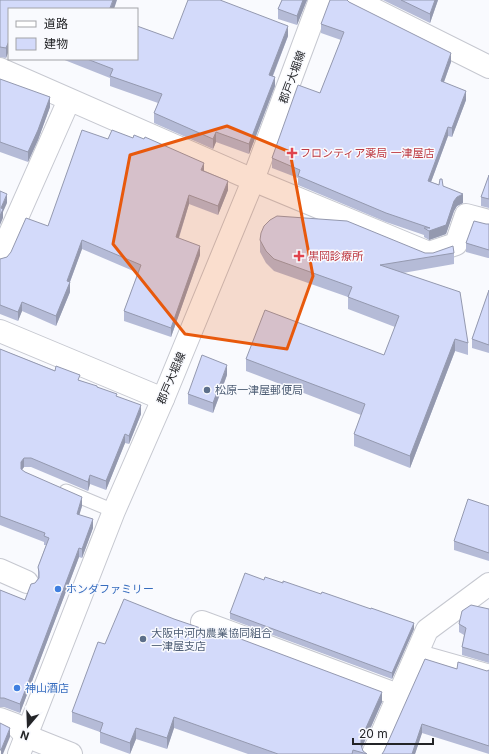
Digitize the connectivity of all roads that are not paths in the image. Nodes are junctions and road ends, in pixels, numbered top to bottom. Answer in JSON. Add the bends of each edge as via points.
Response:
{"nodes":[{"id":1,"x":320,"y":0,"type":"edge"},
{"id":2,"x":355,"y":0,"type":"edge"},
{"id":3,"x":489,"y":66,"type":"edge"},
{"id":4,"x":0,"y":69,"type":"edge"},
{"id":5,"x":69,"y":100,"type":"junction"},
{"id":6,"x":253,"y":180,"type":"junction"},
{"id":7,"x":489,"y":221,"type":"edge"},
{"id":8,"x":0,"y":256,"type":"edge"},
{"id":9,"x":0,"y":331,"type":"edge"},
{"id":10,"x":163,"y":399,"type":"junction"},
{"id":11,"x":56,"y":486,"type":"edge"},
{"id":12,"x":114,"y":511,"type":"junction"},
{"id":13,"x":0,"y":570,"type":"edge"},
{"id":14,"x":27,"y":582,"type":"dead end"},
{"id":15,"x":489,"y":584,"type":"edge"},
{"id":16,"x":202,"y":622,"type":"dead end"},
{"id":17,"x":418,"y":651,"type":"junction"},
{"id":18,"x":489,"y":671,"type":"edge"},
{"id":19,"x":398,"y":695,"type":"junction"},
{"id":20,"x":0,"y":719,"type":"edge"},
{"id":21,"x":22,"y":745,"type":"edge"},
{"id":22,"x":71,"y":754,"type":"edge"},
{"id":23,"x":373,"y":754,"type":"edge"}],
"edges":[{"from":1,"to":6,"type":"street","name":"郡戸大堀線"},
{"from":2,"to":3,"type":"street"},
{"from":4,"to":5,"type":"street"},
{"from":5,"to":6,"type":"street"},
{"from":5,"to":8,"type":"street"},
{"from":6,"to":7,"type":"street","via":[[429,253],[456,244],[466,215]]},
{"from":6,"to":10,"type":"street","name":"郡戸大堀線"},
{"from":9,"to":10,"type":"street"},
{"from":10,"to":12,"type":"street","name":"郡戸大堀線"},
{"from":11,"to":12,"type":"lane"},
{"from":12,"to":21,"type":"street","name":"郡戸大堀線"},
{"from":13,"to":14,"type":"street"},
{"from":15,"to":17,"type":"street","via":[[427,630]]},
{"from":16,"to":19,"type":"street"},
{"from":17,"to":18,"type":"lane"},
{"from":17,"to":19,"type":"street"},
{"from":19,"to":23,"type":"street"},
{"from":20,"to":21,"type":"street","via":[[16,725]]},
{"from":21,"to":22,"type":"street"}]}
